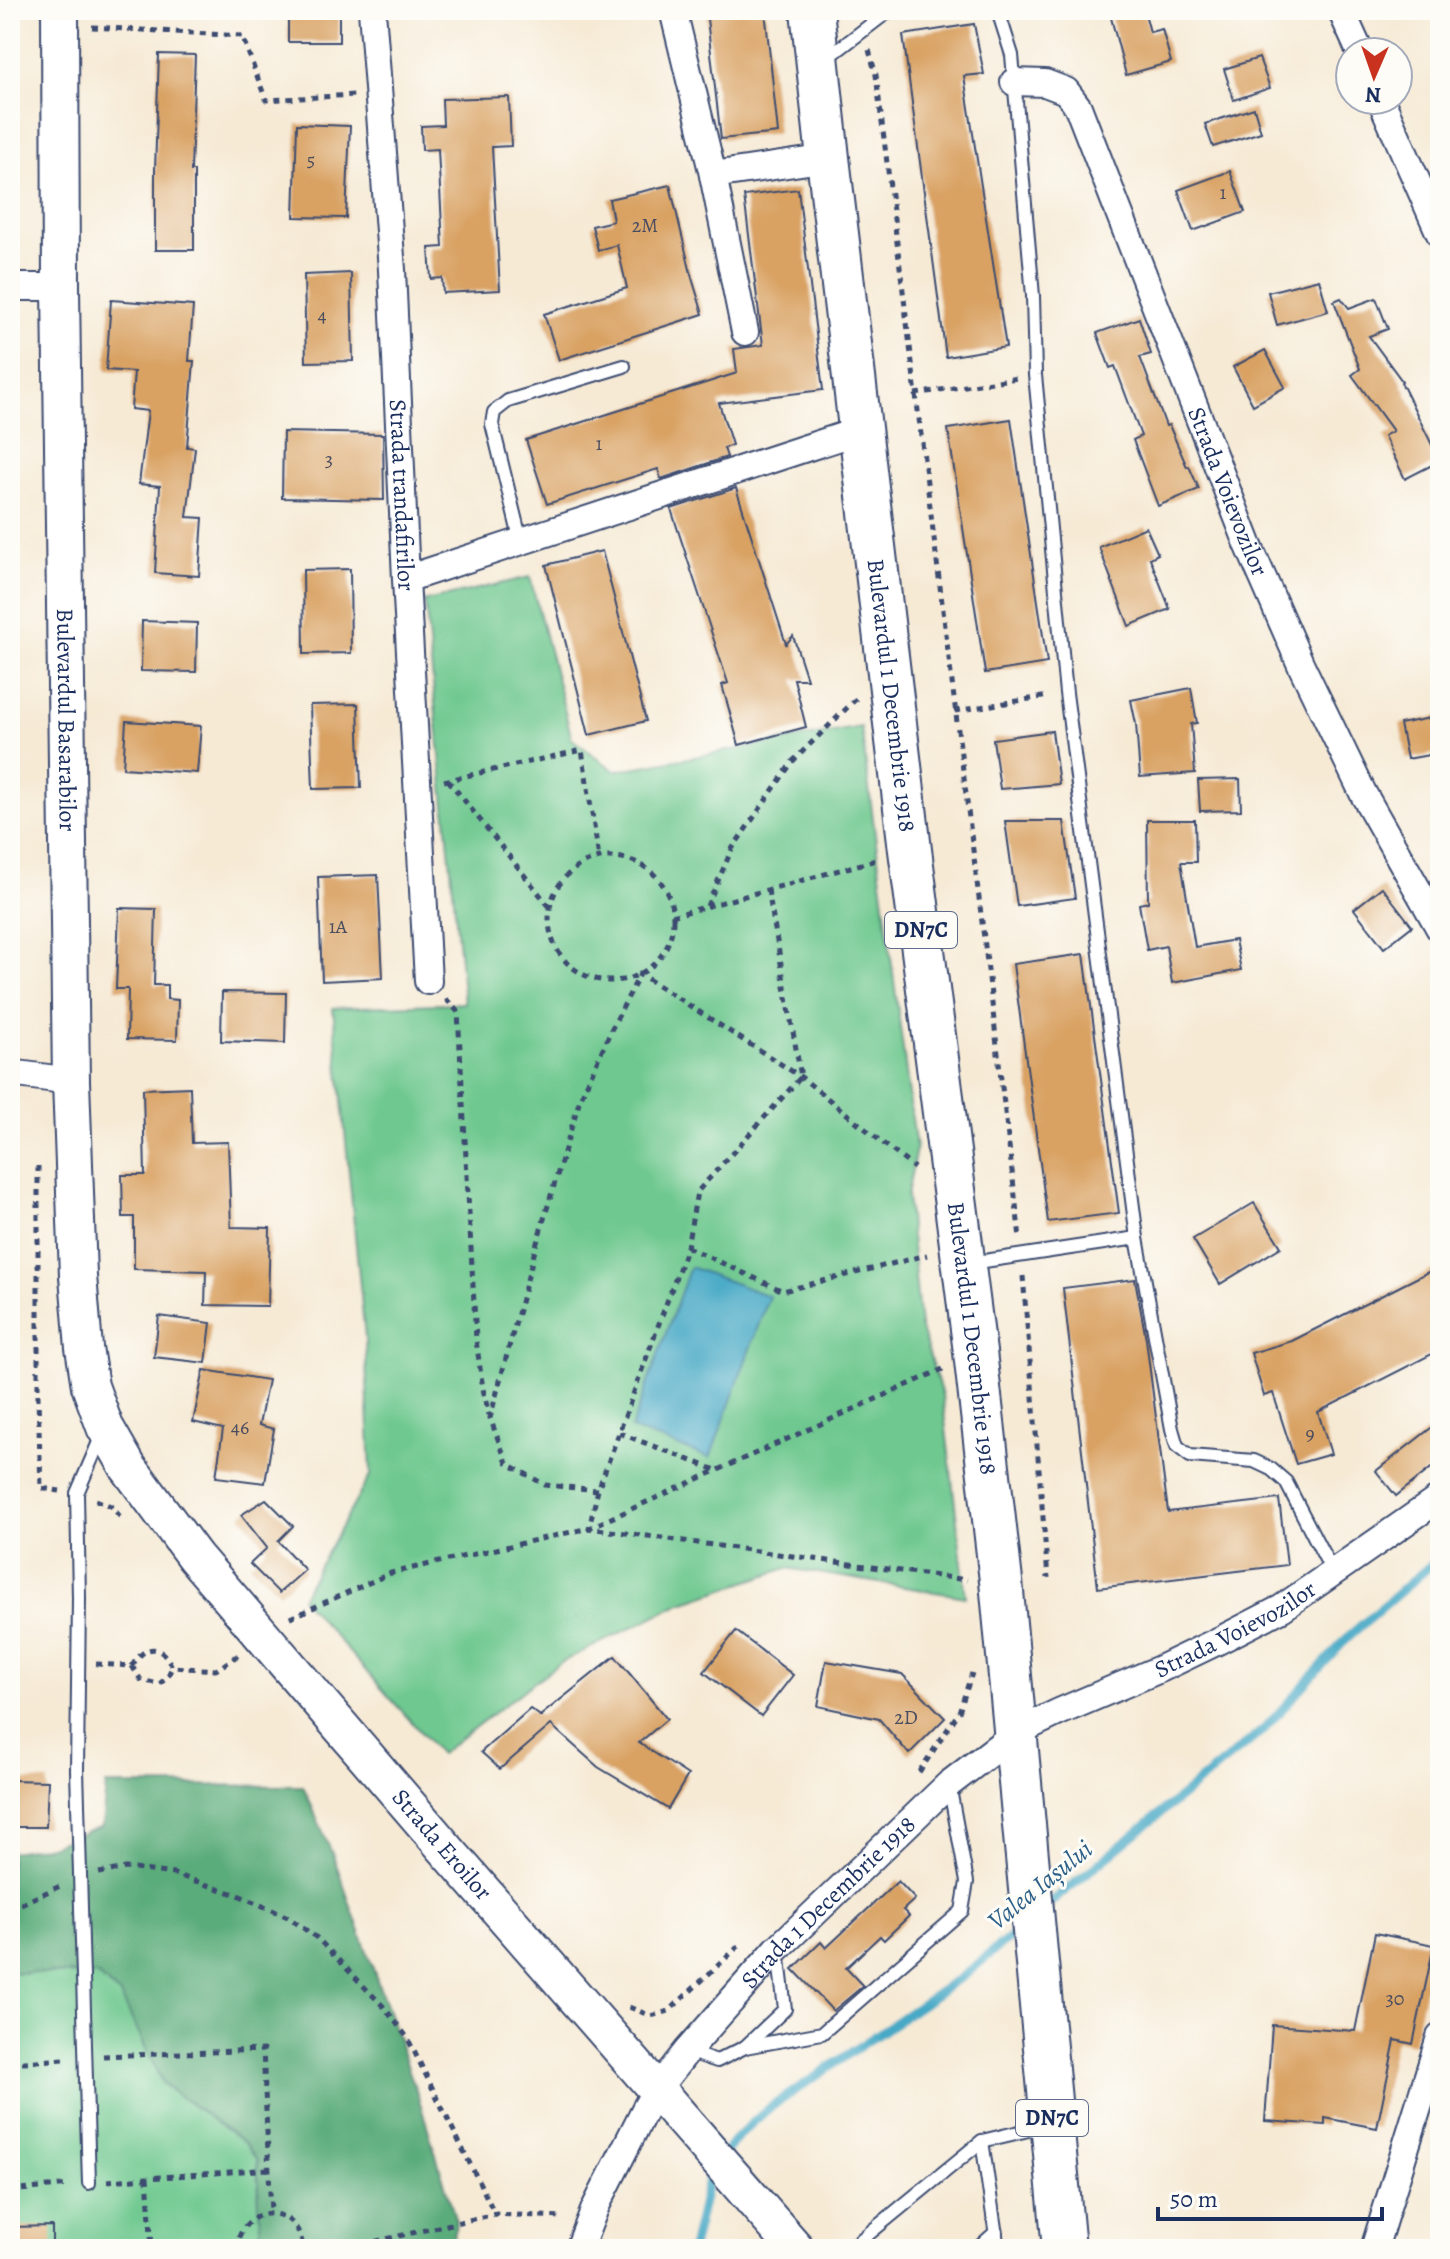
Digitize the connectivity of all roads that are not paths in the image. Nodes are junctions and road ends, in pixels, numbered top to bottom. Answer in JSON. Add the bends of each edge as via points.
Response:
{"nodes":[{"id":1,"x":372,"y":10,"type":"edge"},
{"id":2,"x":673,"y":10,"type":"edge"},
{"id":3,"x":812,"y":10,"type":"edge"},
{"id":4,"x":890,"y":10,"type":"edge"},
{"id":5,"x":994,"y":10,"type":"edge"},
{"id":6,"x":1341,"y":10,"type":"edge"},
{"id":7,"x":60,"y":18,"type":"edge"},
{"id":8,"x":1353,"y":36,"type":"edge"},
{"id":9,"x":818,"y":65,"type":"junction"},
{"id":10,"x":1014,"y":82,"type":"junction"},
{"id":11,"x":1388,"y":116,"type":"edge"},
{"id":12,"x":828,"y":158,"type":"junction"},
{"id":13,"x":713,"y":175,"type":"junction"},
{"id":14,"x":1440,"y":234,"type":"edge"},
{"id":15,"x":10,"y":287,"type":"edge"},
{"id":16,"x":61,"y":287,"type":"junction"},
{"id":17,"x":745,"y":332,"type":"dead end"},
{"id":18,"x":624,"y":366,"type":"dead end"},
{"id":19,"x":861,"y":430,"type":"junction"},
{"id":20,"x":521,"y":542,"type":"junction"},
{"id":21,"x":406,"y":579,"type":"junction"},
{"id":22,"x":1440,"y":929,"type":"edge"},
{"id":23,"x":428,"y":981,"type":"road end"},
{"id":24,"x":10,"y":1073,"type":"edge"},
{"id":25,"x":71,"y":1081,"type":"junction"},
{"id":26,"x":1137,"y":1238,"type":"junction"},
{"id":27,"x":945,"y":1260,"type":"junction"},
{"id":28,"x":105,"y":1427,"type":"junction"},
{"id":29,"x":1440,"y":1498,"type":"edge"},
{"id":30,"x":1333,"y":1573,"type":"junction"},
{"id":31,"x":1017,"y":1732,"type":"junction"},
{"id":32,"x":949,"y":1784,"type":"junction"},
{"id":33,"x":777,"y":1949,"type":"junction"},
{"id":34,"x":1440,"y":2037,"type":"edge"},
{"id":35,"x":745,"y":2047,"type":"junction"},
{"id":36,"x":687,"y":2051,"type":"junction"},
{"id":37,"x":657,"y":2089,"type":"junction"},
{"id":38,"x":1053,"y":2124,"type":"junction"},
{"id":39,"x":982,"y":2141,"type":"junction"},
{"id":40,"x":89,"y":2183,"type":"road end"},
{"id":41,"x":996,"y":2232,"type":"junction"},
{"id":42,"x":788,"y":2240,"type":"edge"},
{"id":43,"x":579,"y":2249,"type":"edge"},
{"id":44,"x":850,"y":2249,"type":"edge"},
{"id":45,"x":977,"y":2249,"type":"edge"},
{"id":46,"x":998,"y":2249,"type":"edge"},
{"id":47,"x":1064,"y":2249,"type":"edge"},
{"id":48,"x":1374,"y":2249,"type":"edge"}],
"edges":[{"from":1,"to":21,"type":"street","name":"Strada trandafirilor","via":[[392,270]]},
{"from":2,"to":13,"type":"street"},
{"from":3,"to":9,"type":"main road","name":"Bulevardul 1 Decembrie 1918","number":"DN7C"},
{"from":4,"to":9,"type":"lane"},
{"from":5,"to":10,"type":"lane","via":[[1012,55]]},
{"from":6,"to":8,"type":"street"},
{"from":7,"to":16,"type":"main road","name":"Bulevardul Basarabilor"},
{"from":9,"to":12,"type":"main road","name":"Bulevardul 1 Decembrie 1918","number":"DN7C"},
{"from":10,"to":22,"type":"street","name":"Strada Voievozilor","via":[[1045,83],[1066,91],[1078,107],[1295,652],[1364,795]]},
{"from":10,"to":26,"type":"lane","via":[[1066,693]]},
{"from":11,"to":14,"type":"street"},
{"from":12,"to":13,"type":"street"},
{"from":12,"to":19,"type":"main road","name":"Bulevardul 1 Decembrie 1918","number":"DN7C"},
{"from":13,"to":17,"type":"street"},
{"from":15,"to":16,"type":"street"},
{"from":16,"to":25,"type":"main road","name":"Bulevardul Basarabilor"},
{"from":18,"to":20,"type":"lane","via":[[508,401],[494,412],[492,424]]},
{"from":19,"to":20,"type":"street"},
{"from":19,"to":27,"type":"main road","name":"Bulevardul 1 Decembrie 1918","number":"DN7C","via":[[910,850]]},
{"from":20,"to":21,"type":"street"},
{"from":21,"to":23,"type":"street","name":"Strada trandafirilor"},
{"from":24,"to":25,"type":"street"},
{"from":25,"to":28,"type":"main road","name":"Bulevardul Basarabilor","via":[[84,1348]]},
{"from":26,"to":27,"type":"lane","via":[[1022,1256]]},
{"from":26,"to":30,"type":"lane","via":[[1177,1446],[1190,1456],[1254,1461],[1271,1469],[1286,1482]]},
{"from":27,"to":31,"type":"main road","name":"Bulevardul 1 Decembrie 1918","number":"DN7C","via":[[1000,1565]]},
{"from":28,"to":37,"type":"main road","name":"Strada Eroilor","via":[[141,1488],[195,1557]]},
{"from":28,"to":40,"type":"lane","via":[[77,1493],[77,1770]]},
{"from":29,"to":30,"type":"street","name":"Strada Voievozilor"},
{"from":30,"to":31,"type":"street","name":"Strada Voievozilor","via":[[1282,1608],[1220,1640]]},
{"from":31,"to":32,"type":"street","name":"Strada 1 Decembrie 1918"},
{"from":31,"to":38,"type":"main road","name":"Bulevardul 1 Decembrie 1918","number":"DN7C"},
{"from":32,"to":33,"type":"street","name":"Strada 1 Decembrie 1918"},
{"from":32,"to":35,"type":"lane","via":[[967,1882],[962,1911],[822,2033]]},
{"from":33,"to":35,"type":"lane","via":[[785,2009]]},
{"from":33,"to":36,"type":"street","name":"Strada 1 Decembrie 1918"},
{"from":34,"to":48,"type":"street"},
{"from":35,"to":36,"type":"lane","via":[[717,2061]]},
{"from":36,"to":37,"type":"street","name":"Strada 1 Decembrie 1918"},
{"from":37,"to":42,"type":"main road","name":"Strada Eroilor"},
{"from":37,"to":43,"type":"street","name":"Strada 1 Decembrie 1918"},
{"from":38,"to":39,"type":"lane"},
{"from":38,"to":47,"type":"main road","name":"Bulevardul 1 Decembrie 1918","number":"DN7C"},
{"from":39,"to":41,"type":"lane"},
{"from":39,"to":44,"type":"lane"},
{"from":41,"to":45,"type":"lane"},
{"from":41,"to":46,"type":"lane"}]}
